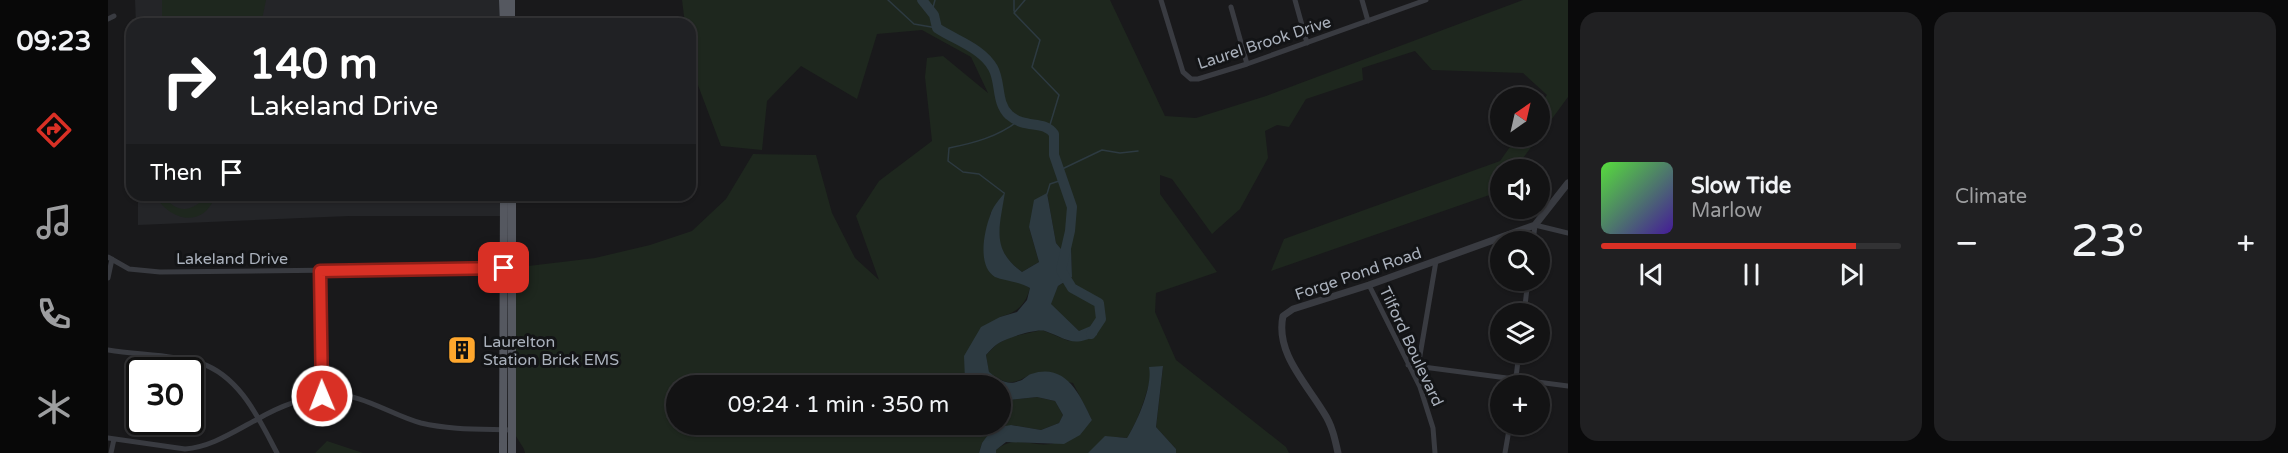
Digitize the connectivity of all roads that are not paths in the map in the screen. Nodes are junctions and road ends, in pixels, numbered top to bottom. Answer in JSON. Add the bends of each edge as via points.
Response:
{"nodes":[{"id":1,"x":504,"y":0,"type":"edge"},
{"id":2,"x":511,"y":0,"type":"edge"},
{"id":3,"x":1161,"y":0,"type":"edge"},
{"id":4,"x":1295,"y":0,"type":"edge"},
{"id":5,"x":1362,"y":0,"type":"edge"},
{"id":6,"x":1426,"y":0,"type":"edge"},
{"id":7,"x":1231,"y":7,"type":"dead end"},
{"id":8,"x":504,"y":18,"type":"edge"},
{"id":9,"x":511,"y":18,"type":"edge"},
{"id":10,"x":1368,"y":21,"type":"junction"},
{"id":11,"x":1308,"y":43,"type":"junction"},
{"id":12,"x":1247,"y":64,"type":"junction"},
{"id":13,"x":1568,"y":183,"type":"edge"},
{"id":14,"x":504,"y":201,"type":"edge"},
{"id":15,"x":512,"y":201,"type":"edge"},
{"id":16,"x":1535,"y":225,"type":"junction"},
{"id":17,"x":1534,"y":231,"type":"edge"},
{"id":18,"x":1568,"y":233,"type":"edge"},
{"id":19,"x":110,"y":258,"type":"edge"},
{"id":20,"x":1436,"y":261,"type":"junction"},
{"id":21,"x":504,"y":268,"type":"junction"},
{"id":22,"x":320,"y":271,"type":"junction"},
{"id":23,"x":108,"y":278,"type":"edge"},
{"id":24,"x":1369,"y":285,"type":"junction"},
{"id":25,"x":108,"y":350,"type":"edge"},
{"id":26,"x":1408,"y":365,"type":"junction"},
{"id":27,"x":1418,"y":367,"type":"junction"},
{"id":28,"x":1490,"y":378,"type":"edge"},
{"id":29,"x":1550,"y":385,"type":"edge"},
{"id":30,"x":1568,"y":386,"type":"edge"},
{"id":31,"x":322,"y":396,"type":"junction"},
{"id":32,"x":259,"y":418,"type":"junction"},
{"id":33,"x":507,"y":430,"type":"junction"},
{"id":34,"x":1508,"y":435,"type":"edge"},
{"id":35,"x":111,"y":438,"type":"edge"},
{"id":36,"x":196,"y":451,"type":"edge"},
{"id":37,"x":111,"y":453,"type":"edge"},
{"id":38,"x":276,"y":453,"type":"edge"},
{"id":39,"x":503,"y":453,"type":"edge"},
{"id":40,"x":512,"y":453,"type":"edge"},
{"id":41,"x":1338,"y":453,"type":"edge"},
{"id":42,"x":1435,"y":453,"type":"edge"},
{"id":43,"x":1506,"y":453,"type":"edge"}],
"edges":[{"from":1,"to":8,"type":"main road"},
{"from":2,"to":9,"type":"main road"},
{"from":3,"to":12,"type":"street","name":"Laurel Brook Drive","via":[[1187,76],[1198,80]]},
{"from":4,"to":11,"type":"street"},
{"from":5,"to":10,"type":"street"},
{"from":6,"to":10,"type":"street","name":"Laurel Brook Drive"},
{"from":7,"to":12,"type":"street"},
{"from":10,"to":11,"type":"street","name":"Laurel Brook Drive"},
{"from":11,"to":12,"type":"street","name":"Laurel Brook Drive"},
{"from":13,"to":16,"type":"street"},
{"from":14,"to":21,"type":"main road"},
{"from":15,"to":33,"type":"main road"},
{"from":16,"to":17,"type":"street"},
{"from":16,"to":18,"type":"street"},
{"from":16,"to":20,"type":"street","name":"Forge Pond Road"},
{"from":19,"to":22,"type":"street","name":"Lakeland Drive","via":[[136,271]]},
{"from":19,"to":23,"type":"street"},
{"from":20,"to":24,"type":"street","name":"Forge Pond Road"},
{"from":20,"to":27,"type":"street"},
{"from":21,"to":22,"type":"street","name":"Lakeland Drive"},
{"from":21,"to":33,"type":"main road"},
{"from":22,"to":31,"type":"street"},
{"from":24,"to":26,"type":"street","name":"Tilford Boulevard"},
{"from":24,"to":41,"type":"street","name":"Forge Pond Road","via":[[1293,309],[1283,316],[1290,360],[1325,414]]},
{"from":25,"to":32,"type":"street","via":[[201,363],[231,382]]},
{"from":26,"to":27,"type":"street"},
{"from":26,"to":42,"type":"street","name":"Tilford Boulevard","via":[[1427,407]]},
{"from":27,"to":28,"type":"street"},
{"from":29,"to":30,"type":"street"},
{"from":31,"to":32,"type":"street","via":[[297,401]]},
{"from":31,"to":33,"type":"street","via":[[354,398],[421,423]]},
{"from":32,"to":36,"type":"street"},
{"from":32,"to":38,"type":"street"},
{"from":33,"to":39,"type":"main road"},
{"from":33,"to":40,"type":"main road"},
{"from":34,"to":43,"type":"street"},
{"from":35,"to":36,"type":"street"},
{"from":35,"to":37,"type":"street"}]}
